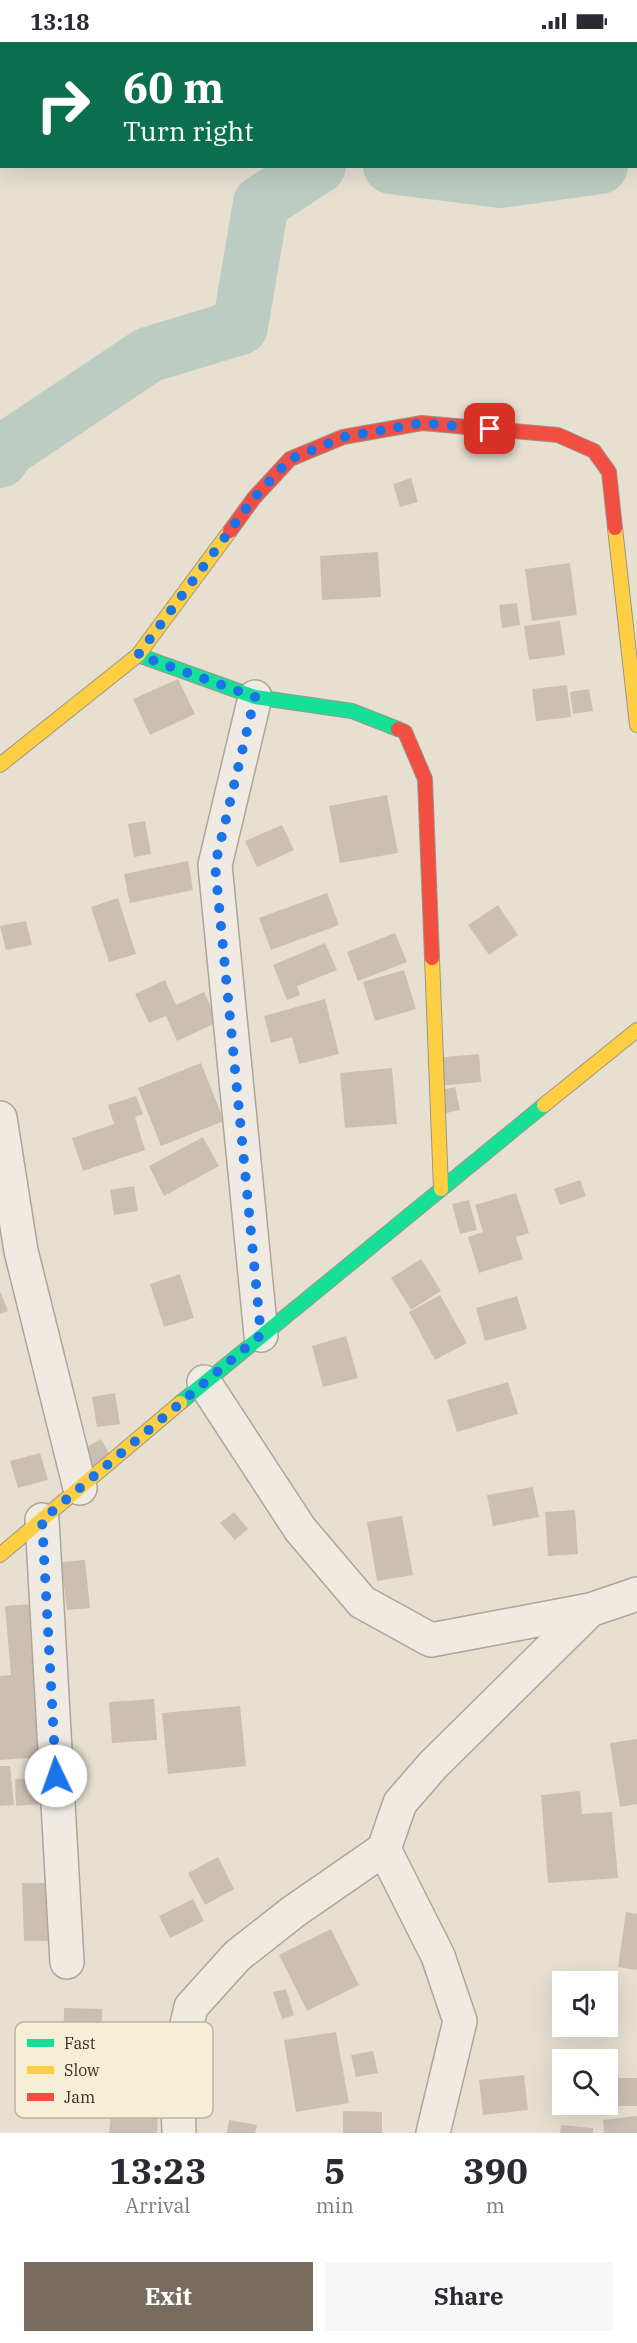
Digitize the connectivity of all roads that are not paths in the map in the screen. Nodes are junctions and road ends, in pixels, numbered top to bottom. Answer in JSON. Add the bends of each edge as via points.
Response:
{"nodes":[{"id":1,"x":138,"y":655,"type":"junction"},
{"id":2,"x":255,"y":697,"type":"junction"},
{"id":3,"x":637,"y":724,"type":"edge"},
{"id":4,"x":0,"y":765,"type":"edge"},
{"id":5,"x":637,"y":1030,"type":"edge"},
{"id":6,"x":0,"y":1118,"type":"edge"},
{"id":7,"x":441,"y":1189,"type":"junction"},
{"id":8,"x":261,"y":1335,"type":"junction"},
{"id":9,"x":204,"y":1382,"type":"junction"},
{"id":10,"x":80,"y":1488,"type":"junction"},
{"id":11,"x":42,"y":1520,"type":"junction"},
{"id":12,"x":0,"y":1556,"type":"edge"},
{"id":13,"x":637,"y":1594,"type":"edge"},
{"id":14,"x":590,"y":1610,"type":"junction"},
{"id":15,"x":384,"y":1849,"type":"junction"},
{"id":16,"x":67,"y":1962,"type":"dead end"},
{"id":17,"x":188,"y":2022,"type":"edge"},
{"id":18,"x":179,"y":2118,"type":"edge"},
{"id":19,"x":179,"y":2133,"type":"edge"},
{"id":20,"x":432,"y":2133,"type":"edge"}],
"edges":[{"from":1,"to":2,"type":"street"},
{"from":1,"to":3,"type":"street","via":[[254,498],[290,459],[344,437],[422,423],[558,435],[594,451],[609,472]]},
{"from":1,"to":4,"type":"street"},
{"from":2,"to":7,"type":"street","via":[[352,711],[405,732],[425,779]]},
{"from":2,"to":8,"type":"street","via":[[215,865]]},
{"from":5,"to":7,"type":"street"},
{"from":6,"to":10,"type":"street","via":[[21,1251]]},
{"from":7,"to":8,"type":"street"},
{"from":8,"to":9,"type":"street"},
{"from":9,"to":10,"type":"street"},
{"from":9,"to":14,"type":"street","via":[[300,1529],[362,1602],[431,1640]]},
{"from":10,"to":11,"type":"street"},
{"from":11,"to":12,"type":"street"},
{"from":11,"to":16,"type":"street"},
{"from":13,"to":14,"type":"street"},
{"from":14,"to":15,"type":"street","via":[[433,1765],[400,1803]]},
{"from":15,"to":17,"type":"street","via":[[292,1912],[237,1956],[191,2007]]},
{"from":15,"to":20,"type":"street","via":[[438,1956],[460,2021]]},
{"from":18,"to":19,"type":"street"}]}
